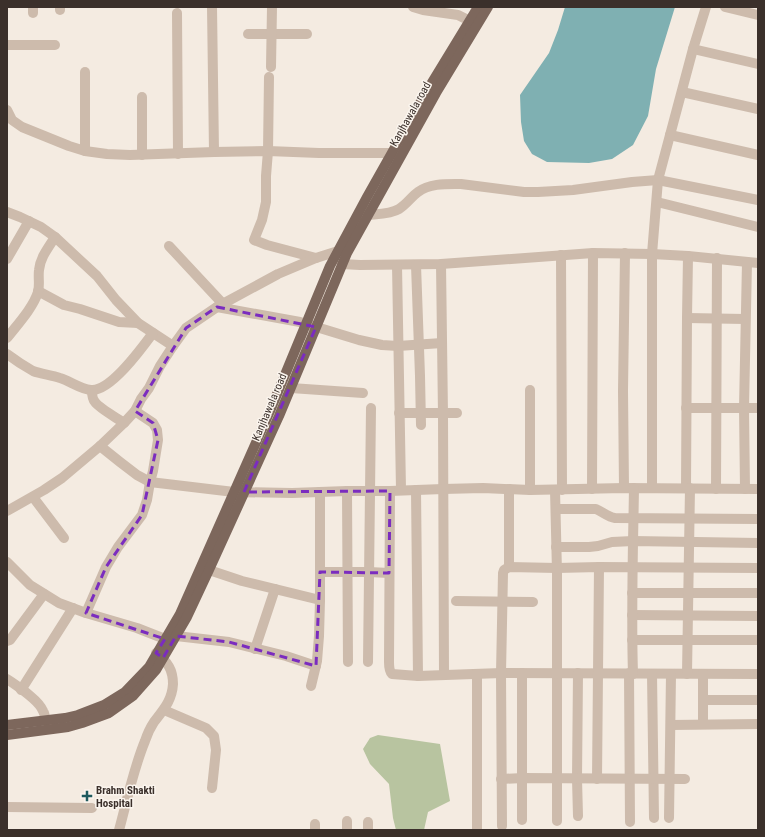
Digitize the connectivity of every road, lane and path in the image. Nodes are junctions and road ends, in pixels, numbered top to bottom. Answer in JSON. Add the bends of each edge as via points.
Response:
{"nodes":[{"id":1,"x":212,"y":7,"type":"edge"},
{"id":2,"x":272,"y":7,"type":"edge"},
{"id":3,"x":413,"y":7,"type":"edge"},
{"id":4,"x":478,"y":7,"type":"edge"},
{"id":5,"x":488,"y":7,"type":"edge"},
{"id":6,"x":706,"y":7,"type":"edge"},
{"id":7,"x":725,"y":7,"type":"edge"},
{"id":8,"x":177,"y":13,"type":"dead end"},
{"id":9,"x":758,"y":15,"type":"edge"},
{"id":10,"x":470,"y":21,"type":"junction"},
{"id":11,"x":248,"y":34,"type":"dead end"},
{"id":12,"x":272,"y":34,"type":"junction"},
{"id":13,"x":306,"y":34,"type":"dead end"},
{"id":14,"x":7,"y":45,"type":"edge"},
{"id":15,"x":55,"y":45,"type":"dead end"},
{"id":16,"x":693,"y":49,"type":"junction"},
{"id":17,"x":758,"y":64,"type":"edge"},
{"id":18,"x":86,"y":72,"type":"dead end"},
{"id":19,"x":682,"y":92,"type":"junction"},
{"id":20,"x":142,"y":97,"type":"dead end"},
{"id":21,"x":758,"y":109,"type":"edge"},
{"id":22,"x":7,"y":110,"type":"edge"},
{"id":23,"x":7,"y":123,"type":"edge"},
{"id":24,"x":18,"y":124,"type":"junction"},
{"id":25,"x":670,"y":135,"type":"junction"},
{"id":26,"x":85,"y":151,"type":"junction"},
{"id":27,"x":268,"y":151,"type":"junction"},
{"id":28,"x":214,"y":152,"type":"junction"},
{"id":29,"x":397,"y":153,"type":"junction"},
{"id":30,"x":178,"y":154,"type":"junction"},
{"id":31,"x":142,"y":155,"type":"junction"},
{"id":32,"x":758,"y":155,"type":"edge"},
{"id":33,"x":658,"y":180,"type":"junction"},
{"id":34,"x":758,"y":200,"type":"edge"},
{"id":35,"x":656,"y":202,"type":"junction"},
{"id":36,"x":7,"y":212,"type":"edge"},
{"id":37,"x":368,"y":215,"type":"junction"},
{"id":38,"x":29,"y":221,"type":"junction"},
{"id":39,"x":758,"y":227,"type":"edge"},
{"id":40,"x":55,"y":237,"type":"junction"},
{"id":41,"x":169,"y":246,"type":"dead end"},
{"id":42,"x":338,"y":251,"type":"junction"},
{"id":43,"x":593,"y":253,"type":"junction"},
{"id":44,"x":625,"y":253,"type":"junction"},
{"id":45,"x":652,"y":254,"type":"junction"},
{"id":46,"x":561,"y":255,"type":"junction"},
{"id":47,"x":688,"y":256,"type":"junction"},
{"id":48,"x":316,"y":258,"type":"junction"},
{"id":49,"x":717,"y":258,"type":"junction"},
{"id":50,"x":7,"y":259,"type":"edge"},
{"id":51,"x":747,"y":262,"type":"junction"},
{"id":52,"x":758,"y":263,"type":"edge"},
{"id":53,"x":342,"y":264,"type":"junction"},
{"id":54,"x":441,"y":264,"type":"junction"},
{"id":55,"x":396,"y":265,"type":"junction"},
{"id":56,"x":416,"y":265,"type":"junction"},
{"id":57,"x":38,"y":292,"type":"junction"},
{"id":58,"x":220,"y":306,"type":"junction"},
{"id":59,"x":687,"y":318,"type":"junction"},
{"id":60,"x":717,"y":318,"type":"junction"},
{"id":61,"x":745,"y":320,"type":"junction"},
{"id":62,"x":138,"y":323,"type":"junction"},
{"id":63,"x":311,"y":325,"type":"junction"},
{"id":64,"x":153,"y":333,"type":"junction"},
{"id":65,"x":7,"y":338,"type":"edge"},
{"id":66,"x":442,"y":343,"type":"junction"},
{"id":67,"x":419,"y":344,"type":"junction"},
{"id":68,"x":173,"y":346,"type":"junction"},
{"id":69,"x":398,"y":346,"type":"junction"},
{"id":70,"x":7,"y":354,"type":"edge"},
{"id":71,"x":290,"y":388,"type":"junction"},
{"id":72,"x":92,"y":390,"type":"junction"},
{"id":73,"x":530,"y":390,"type":"dead end"},
{"id":74,"x":363,"y":393,"type":"dead end"},
{"id":75,"x":371,"y":408,"type":"dead end"},
{"id":76,"x":686,"y":408,"type":"junction"},
{"id":77,"x":717,"y":408,"type":"junction"},
{"id":78,"x":744,"y":408,"type":"junction"},
{"id":79,"x":758,"y":408,"type":"edge"},
{"id":80,"x":135,"y":411,"type":"junction"},
{"id":81,"x":399,"y":413,"type":"junction"},
{"id":82,"x":421,"y":413,"type":"junction"},
{"id":83,"x":443,"y":413,"type":"junction"},
{"id":84,"x":457,"y":413,"type":"dead end"},
{"id":85,"x":124,"y":423,"type":"junction"},
{"id":86,"x":421,"y":426,"type":"dead end"},
{"id":87,"x":100,"y":446,"type":"junction"},
{"id":88,"x":150,"y":482,"type":"junction"},
{"id":89,"x":629,"y":488,"type":"junction"},
{"id":90,"x":652,"y":488,"type":"junction"},
{"id":91,"x":688,"y":488,"type":"junction"},
{"id":92,"x":443,"y":489,"type":"junction"},
{"id":93,"x":509,"y":489,"type":"junction"},
{"id":94,"x":592,"y":489,"type":"junction"},
{"id":95,"x":716,"y":489,"type":"junction"},
{"id":96,"x":745,"y":489,"type":"junction"},
{"id":97,"x":758,"y":489,"type":"edge"},
{"id":98,"x":401,"y":490,"type":"junction"},
{"id":99,"x":416,"y":490,"type":"junction"},
{"id":100,"x":530,"y":490,"type":"junction"},
{"id":101,"x":559,"y":490,"type":"junction"},
{"id":102,"x":347,"y":491,"type":"junction"},
{"id":103,"x":370,"y":491,"type":"junction"},
{"id":104,"x":390,"y":491,"type":"junction"},
{"id":105,"x":234,"y":492,"type":"junction"},
{"id":106,"x":244,"y":492,"type":"junction"},
{"id":107,"x":320,"y":492,"type":"junction"},
{"id":108,"x":33,"y":497,"type":"junction"},
{"id":109,"x":556,"y":509,"type":"junction"},
{"id":110,"x":7,"y":511,"type":"edge"},
{"id":111,"x":634,"y":517,"type":"junction"},
{"id":112,"x":689,"y":518,"type":"junction"},
{"id":113,"x":758,"y":519,"type":"edge"},
{"id":114,"x":64,"y":538,"type":"dead end"},
{"id":115,"x":633,"y":541,"type":"junction"},
{"id":116,"x":689,"y":542,"type":"junction"},
{"id":117,"x":758,"y":543,"type":"edge"},
{"id":118,"x":556,"y":547,"type":"junction"},
{"id":119,"x":7,"y":562,"type":"edge"},
{"id":120,"x":509,"y":567,"type":"junction"},
{"id":121,"x":599,"y":567,"type":"junction"},
{"id":122,"x":688,"y":567,"type":"junction"},
{"id":123,"x":557,"y":568,"type":"junction"},
{"id":124,"x":633,"y":568,"type":"junction"},
{"id":125,"x":758,"y":568,"type":"edge"},
{"id":126,"x":209,"y":570,"type":"junction"},
{"id":127,"x":320,"y":572,"type":"junction"},
{"id":128,"x":347,"y":572,"type":"junction"},
{"id":129,"x":368,"y":572,"type":"junction"},
{"id":130,"x":389,"y":573,"type":"junction"},
{"id":131,"x":275,"y":589,"type":"junction"},
{"id":132,"x":632,"y":593,"type":"junction"},
{"id":133,"x":688,"y":593,"type":"junction"},
{"id":134,"x":758,"y":593,"type":"edge"},
{"id":135,"x":44,"y":594,"type":"junction"},
{"id":136,"x":320,"y":600,"type":"junction"},
{"id":137,"x":456,"y":602,"type":"dead end"},
{"id":138,"x":502,"y":602,"type":"junction"},
{"id":139,"x":533,"y":602,"type":"dead end"},
{"id":140,"x":73,"y":608,"type":"junction"},
{"id":141,"x":86,"y":613,"type":"junction"},
{"id":142,"x":632,"y":615,"type":"junction"},
{"id":143,"x":688,"y":616,"type":"junction"},
{"id":144,"x":758,"y":616,"type":"edge"},
{"id":145,"x":176,"y":636,"type":"junction"},
{"id":146,"x":164,"y":639,"type":"junction"},
{"id":147,"x":632,"y":640,"type":"junction"},
{"id":148,"x":688,"y":640,"type":"junction"},
{"id":149,"x":758,"y":640,"type":"edge"},
{"id":150,"x":7,"y":641,"type":"edge"},
{"id":151,"x":255,"y":649,"type":"junction"},
{"id":152,"x":160,"y":656,"type":"junction"},
{"id":153,"x":348,"y":662,"type":"dead end"},
{"id":154,"x":368,"y":662,"type":"dead end"},
{"id":155,"x":316,"y":666,"type":"junction"},
{"id":156,"x":501,"y":673,"type":"junction"},
{"id":157,"x":522,"y":673,"type":"junction"},
{"id":158,"x":557,"y":673,"type":"junction"},
{"id":159,"x":578,"y":673,"type":"junction"},
{"id":160,"x":598,"y":673,"type":"junction"},
{"id":161,"x":477,"y":674,"type":"junction"},
{"id":162,"x":631,"y":674,"type":"junction"},
{"id":163,"x":652,"y":674,"type":"junction"},
{"id":164,"x":671,"y":674,"type":"junction"},
{"id":165,"x":687,"y":674,"type":"junction"},
{"id":166,"x":704,"y":674,"type":"junction"},
{"id":167,"x":758,"y":674,"type":"edge"},
{"id":168,"x":444,"y":675,"type":"junction"},
{"id":169,"x":418,"y":676,"type":"junction"},
{"id":170,"x":7,"y":679,"type":"edge"},
{"id":171,"x":311,"y":686,"type":"dead end"},
{"id":172,"x":21,"y":690,"type":"junction"},
{"id":173,"x":703,"y":700,"type":"junction"},
{"id":174,"x":758,"y":700,"type":"edge"},
{"id":175,"x":164,"y":710,"type":"junction"},
{"id":176,"x":45,"y":720,"type":"junction"},
{"id":177,"x":671,"y":724,"type":"junction"},
{"id":178,"x":703,"y":724,"type":"junction"},
{"id":179,"x":758,"y":724,"type":"edge"},
{"id":180,"x":7,"y":725,"type":"edge"},
{"id":181,"x":7,"y":735,"type":"edge"},
{"id":182,"x":523,"y":778,"type":"junction"},
{"id":183,"x":557,"y":778,"type":"junction"},
{"id":184,"x":577,"y":778,"type":"junction"},
{"id":185,"x":501,"y":779,"type":"junction"},
{"id":186,"x":597,"y":779,"type":"junction"},
{"id":187,"x":630,"y":779,"type":"junction"},
{"id":188,"x":653,"y":779,"type":"junction"},
{"id":189,"x":670,"y":779,"type":"junction"},
{"id":190,"x":684,"y":779,"type":"dead end"},
{"id":191,"x":212,"y":788,"type":"dead end"},
{"id":192,"x":7,"y":807,"type":"edge"},
{"id":193,"x":92,"y":808,"type":"dead end"},
{"id":194,"x":578,"y":816,"type":"dead end"},
{"id":195,"x":654,"y":818,"type":"dead end"},
{"id":196,"x":670,"y":818,"type":"dead end"},
{"id":197,"x":522,"y":820,"type":"dead end"},
{"id":198,"x":557,"y":821,"type":"dead end"},
{"id":199,"x":630,"y":822,"type":"dead end"},
{"id":200,"x":502,"y":826,"type":"dead end"},
{"id":201,"x":477,"y":829,"type":"dead end"},
{"id":202,"x":119,"y":830,"type":"edge"}],
"edges":[{"from":1,"to":28,"type":"street"},
{"from":2,"to":12,"type":"street"},
{"from":3,"to":10,"type":"street","via":[[458,15]]},
{"from":4,"to":10,"type":"main road","name":"Kanjhawala road"},
{"from":5,"to":29,"type":"main road","name":"Kanjhawala road"},
{"from":6,"to":16,"type":"street"},
{"from":7,"to":9,"type":"street"},
{"from":8,"to":30,"type":"street"},
{"from":10,"to":29,"type":"main road","name":"Kanjhawala road","via":[[428,89]]},
{"from":11,"to":12,"type":"street"},
{"from":12,"to":13,"type":"street"},
{"from":12,"to":27,"type":"street"},
{"from":14,"to":15,"type":"street"},
{"from":16,"to":17,"type":"street"},
{"from":16,"to":19,"type":"street"},
{"from":18,"to":26,"type":"street"},
{"from":19,"to":21,"type":"street"},
{"from":19,"to":25,"type":"street"},
{"from":20,"to":31,"type":"street"},
{"from":22,"to":24,"type":"street","via":[[12,120]]},
{"from":23,"to":24,"type":"street"},
{"from":24,"to":26,"type":"street"},
{"from":25,"to":32,"type":"street"},
{"from":25,"to":33,"type":"street"},
{"from":26,"to":31,"type":"street"},
{"from":27,"to":28,"type":"street"},
{"from":27,"to":29,"type":"street"},
{"from":27,"to":48,"type":"street","via":[[266,208],[254,240]]},
{"from":28,"to":30,"type":"street"},
{"from":29,"to":37,"type":"main road","name":"Kanjhawala road"},
{"from":29,"to":42,"type":"main road","name":"Kanjhawala road","via":[[367,197]]},
{"from":30,"to":31,"type":"street"},
{"from":33,"to":34,"type":"street"},
{"from":33,"to":35,"type":"street"},
{"from":33,"to":37,"type":"street","via":[[538,192],[438,184],[418,191],[399,209]]},
{"from":35,"to":39,"type":"street"},
{"from":35,"to":45,"type":"street"},
{"from":36,"to":38,"type":"street"},
{"from":37,"to":53,"type":"main road","name":"Kanjhawala road"},
{"from":38,"to":40,"type":"street"},
{"from":38,"to":50,"type":"street"},
{"from":40,"to":57,"type":"street","via":[[41,260]]},
{"from":40,"to":62,"type":"street","via":[[97,276]]},
{"from":41,"to":58,"type":"street"},
{"from":42,"to":48,"type":"street"},
{"from":42,"to":63,"type":"main road","name":"Kanjhawala road","via":[[330,266]]},
{"from":43,"to":44,"type":"street"},
{"from":43,"to":46,"type":"street"},
{"from":43,"to":94,"type":"street"},
{"from":44,"to":45,"type":"street"},
{"from":44,"to":89,"type":"street","via":[[623,391]]},
{"from":45,"to":47,"type":"street"},
{"from":45,"to":90,"type":"street"},
{"from":46,"to":54,"type":"street"},
{"from":46,"to":101,"type":"street"},
{"from":47,"to":49,"type":"street"},
{"from":47,"to":59,"type":"street"},
{"from":48,"to":58,"type":"street","via":[[278,274]]},
{"from":49,"to":51,"type":"street"},
{"from":49,"to":60,"type":"street"},
{"from":51,"to":52,"type":"street"},
{"from":51,"to":61,"type":"street"},
{"from":53,"to":55,"type":"street"},
{"from":53,"to":63,"type":"main road","name":"Kanjhawala road"},
{"from":54,"to":56,"type":"street"},
{"from":54,"to":66,"type":"street"},
{"from":55,"to":56,"type":"street"},
{"from":55,"to":69,"type":"street"},
{"from":56,"to":67,"type":"street"},
{"from":57,"to":62,"type":"street","via":[[64,305],[119,322]]},
{"from":57,"to":65,"type":"street"},
{"from":58,"to":63,"type":"street"},
{"from":58,"to":68,"type":"street","via":[[186,328]]},
{"from":59,"to":60,"type":"street"},
{"from":59,"to":76,"type":"street"},
{"from":60,"to":61,"type":"street"},
{"from":60,"to":77,"type":"street"},
{"from":61,"to":78,"type":"street"},
{"from":62,"to":64,"type":"street"},
{"from":63,"to":69,"type":"street","via":[[359,340]]},
{"from":63,"to":71,"type":"main road","name":"Kanjhawala road"},
{"from":63,"to":105,"type":"main road","name":"Kanjhawala road"},
{"from":64,"to":68,"type":"street"},
{"from":64,"to":72,"type":"street","via":[[119,374],[98,390]]},
{"from":66,"to":67,"type":"street"},
{"from":66,"to":83,"type":"street"},
{"from":67,"to":69,"type":"street"},
{"from":67,"to":82,"type":"street"},
{"from":68,"to":80,"type":"street"},
{"from":69,"to":81,"type":"street"},
{"from":70,"to":72,"type":"street","via":[[42,374],[62,378]]},
{"from":71,"to":74,"type":"street"},
{"from":71,"to":106,"type":"main road","name":"Kanjhawala road"},
{"from":72,"to":85,"type":"street","via":[[95,403]]},
{"from":73,"to":100,"type":"street"},
{"from":75,"to":103,"type":"street"},
{"from":76,"to":77,"type":"street"},
{"from":76,"to":91,"type":"street"},
{"from":77,"to":78,"type":"street"},
{"from":77,"to":95,"type":"street"},
{"from":78,"to":79,"type":"street"},
{"from":78,"to":96,"type":"street"},
{"from":80,"to":85,"type":"street"},
{"from":80,"to":88,"type":"street","via":[[154,423],[157,430],[158,447]]},
{"from":81,"to":82,"type":"street"},
{"from":81,"to":98,"type":"street"},
{"from":82,"to":83,"type":"street"},
{"from":82,"to":86,"type":"street"},
{"from":83,"to":84,"type":"street"},
{"from":83,"to":92,"type":"street"},
{"from":85,"to":87,"type":"street"},
{"from":87,"to":88,"type":"street"},
{"from":87,"to":108,"type":"street","via":[[62,478]]},
{"from":88,"to":105,"type":"street"},
{"from":88,"to":141,"type":"street","via":[[142,515],[106,567]]},
{"from":89,"to":90,"type":"street"},
{"from":89,"to":94,"type":"street"},
{"from":89,"to":111,"type":"street"},
{"from":90,"to":91,"type":"street"},
{"from":91,"to":95,"type":"street"},
{"from":91,"to":112,"type":"street"},
{"from":92,"to":93,"type":"street"},
{"from":92,"to":99,"type":"street"},
{"from":92,"to":168,"type":"street"},
{"from":93,"to":100,"type":"street"},
{"from":93,"to":120,"type":"street"},
{"from":94,"to":101,"type":"street"},
{"from":95,"to":96,"type":"street"},
{"from":96,"to":97,"type":"street"},
{"from":98,"to":99,"type":"street"},
{"from":98,"to":104,"type":"street"},
{"from":99,"to":169,"type":"street"},
{"from":100,"to":101,"type":"street"},
{"from":101,"to":109,"type":"street"},
{"from":102,"to":103,"type":"street"},
{"from":102,"to":107,"type":"street"},
{"from":102,"to":128,"type":"street"},
{"from":103,"to":104,"type":"street"},
{"from":103,"to":129,"type":"street"},
{"from":104,"to":130,"type":"street"},
{"from":105,"to":106,"type":"street"},
{"from":105,"to":146,"type":"main road","name":"Kanjhawala road","via":[[180,614]]},
{"from":106,"to":107,"type":"street"},
{"from":106,"to":126,"type":"main road","name":"Kanjhawala road"},
{"from":107,"to":127,"type":"street"},
{"from":108,"to":110,"type":"street"},
{"from":108,"to":114,"type":"street"},
{"from":109,"to":111,"type":"street","via":[[596,509],[611,517]]},
{"from":109,"to":118,"type":"street"},
{"from":111,"to":112,"type":"street"},
{"from":111,"to":115,"type":"street"},
{"from":112,"to":113,"type":"street"},
{"from":112,"to":116,"type":"street"},
{"from":115,"to":116,"type":"street"},
{"from":115,"to":118,"type":"street"},
{"from":115,"to":124,"type":"street"},
{"from":116,"to":117,"type":"street"},
{"from":116,"to":122,"type":"street"},
{"from":118,"to":123,"type":"street"},
{"from":119,"to":135,"type":"street"},
{"from":120,"to":123,"type":"street"},
{"from":120,"to":138,"type":"street","via":[[503,573]]},
{"from":121,"to":123,"type":"street"},
{"from":121,"to":124,"type":"street"},
{"from":121,"to":160,"type":"street"},
{"from":122,"to":124,"type":"street"},
{"from":122,"to":125,"type":"street"},
{"from":122,"to":133,"type":"street"},
{"from":123,"to":158,"type":"street"},
{"from":124,"to":132,"type":"street"},
{"from":126,"to":131,"type":"street"},
{"from":126,"to":145,"type":"main road","name":"Kanjhawala road"},
{"from":127,"to":128,"type":"street"},
{"from":127,"to":136,"type":"street"},
{"from":128,"to":129,"type":"street"},
{"from":128,"to":153,"type":"street"},
{"from":129,"to":130,"type":"street"},
{"from":129,"to":154,"type":"street"},
{"from":130,"to":169,"type":"street","via":[[389,669],[392,674]]},
{"from":131,"to":136,"type":"street"},
{"from":131,"to":151,"type":"street"},
{"from":132,"to":133,"type":"street"},
{"from":132,"to":142,"type":"street"},
{"from":133,"to":134,"type":"street"},
{"from":133,"to":143,"type":"street"},
{"from":135,"to":140,"type":"street"},
{"from":135,"to":150,"type":"street"},
{"from":136,"to":155,"type":"street"},
{"from":137,"to":138,"type":"street"},
{"from":138,"to":139,"type":"street"},
{"from":138,"to":156,"type":"street"},
{"from":140,"to":141,"type":"street"},
{"from":140,"to":172,"type":"street"},
{"from":141,"to":146,"type":"street"},
{"from":142,"to":143,"type":"street"},
{"from":142,"to":147,"type":"street"},
{"from":143,"to":144,"type":"street"},
{"from":143,"to":148,"type":"street"},
{"from":145,"to":151,"type":"street","via":[[229,642]]},
{"from":145,"to":152,"type":"main road","name":"Kanjhawala road"},
{"from":146,"to":152,"type":"main road","name":"Kanjhawala road"},
{"from":147,"to":148,"type":"street"},
{"from":147,"to":162,"type":"street"},
{"from":148,"to":149,"type":"street"},
{"from":148,"to":165,"type":"street"},
{"from":151,"to":155,"type":"street"},
{"from":152,"to":175,"type":"street","via":[[171,670],[172,678],[171,694]]},
{"from":152,"to":176,"type":"main road","name":"Kanjhawala road","via":[[125,692],[104,705],[78,715]]},
{"from":152,"to":181,"type":"main road","name":"Kanjhawala road","via":[[156,670],[133,696],[109,713],[68,727]]},
{"from":155,"to":171,"type":"street"},
{"from":156,"to":157,"type":"street"},
{"from":156,"to":161,"type":"street"},
{"from":156,"to":185,"type":"street"},
{"from":157,"to":158,"type":"street"},
{"from":157,"to":182,"type":"street"},
{"from":158,"to":159,"type":"street"},
{"from":158,"to":183,"type":"street"},
{"from":159,"to":160,"type":"street"},
{"from":159,"to":184,"type":"street"},
{"from":160,"to":162,"type":"street"},
{"from":160,"to":186,"type":"street"},
{"from":161,"to":168,"type":"street"},
{"from":161,"to":201,"type":"street"},
{"from":162,"to":163,"type":"street"},
{"from":162,"to":187,"type":"street"},
{"from":163,"to":164,"type":"street"},
{"from":163,"to":188,"type":"street"},
{"from":164,"to":165,"type":"street"},
{"from":164,"to":177,"type":"street"},
{"from":165,"to":166,"type":"street"},
{"from":166,"to":167,"type":"street"},
{"from":166,"to":173,"type":"street"},
{"from":168,"to":169,"type":"street"},
{"from":170,"to":172,"type":"street"},
{"from":172,"to":176,"type":"street","via":[[40,705]]},
{"from":173,"to":174,"type":"street"},
{"from":173,"to":178,"type":"street"},
{"from":175,"to":191,"type":"street","via":[[206,728],[214,736],[216,750]]},
{"from":175,"to":202,"type":"street","via":[[144,742]]},
{"from":176,"to":180,"type":"main road","name":"Kanjhawala road"},
{"from":177,"to":178,"type":"street"},
{"from":177,"to":189,"type":"street"},
{"from":178,"to":179,"type":"street"},
{"from":182,"to":183,"type":"street"},
{"from":182,"to":185,"type":"street"},
{"from":182,"to":197,"type":"street"},
{"from":183,"to":184,"type":"street"},
{"from":183,"to":198,"type":"street"},
{"from":184,"to":186,"type":"street"},
{"from":184,"to":194,"type":"street"},
{"from":185,"to":200,"type":"street"},
{"from":186,"to":187,"type":"street"},
{"from":187,"to":188,"type":"street"},
{"from":187,"to":199,"type":"street"},
{"from":188,"to":189,"type":"street"},
{"from":188,"to":195,"type":"street"},
{"from":189,"to":190,"type":"street"},
{"from":189,"to":196,"type":"street"},
{"from":192,"to":193,"type":"street"}]}
